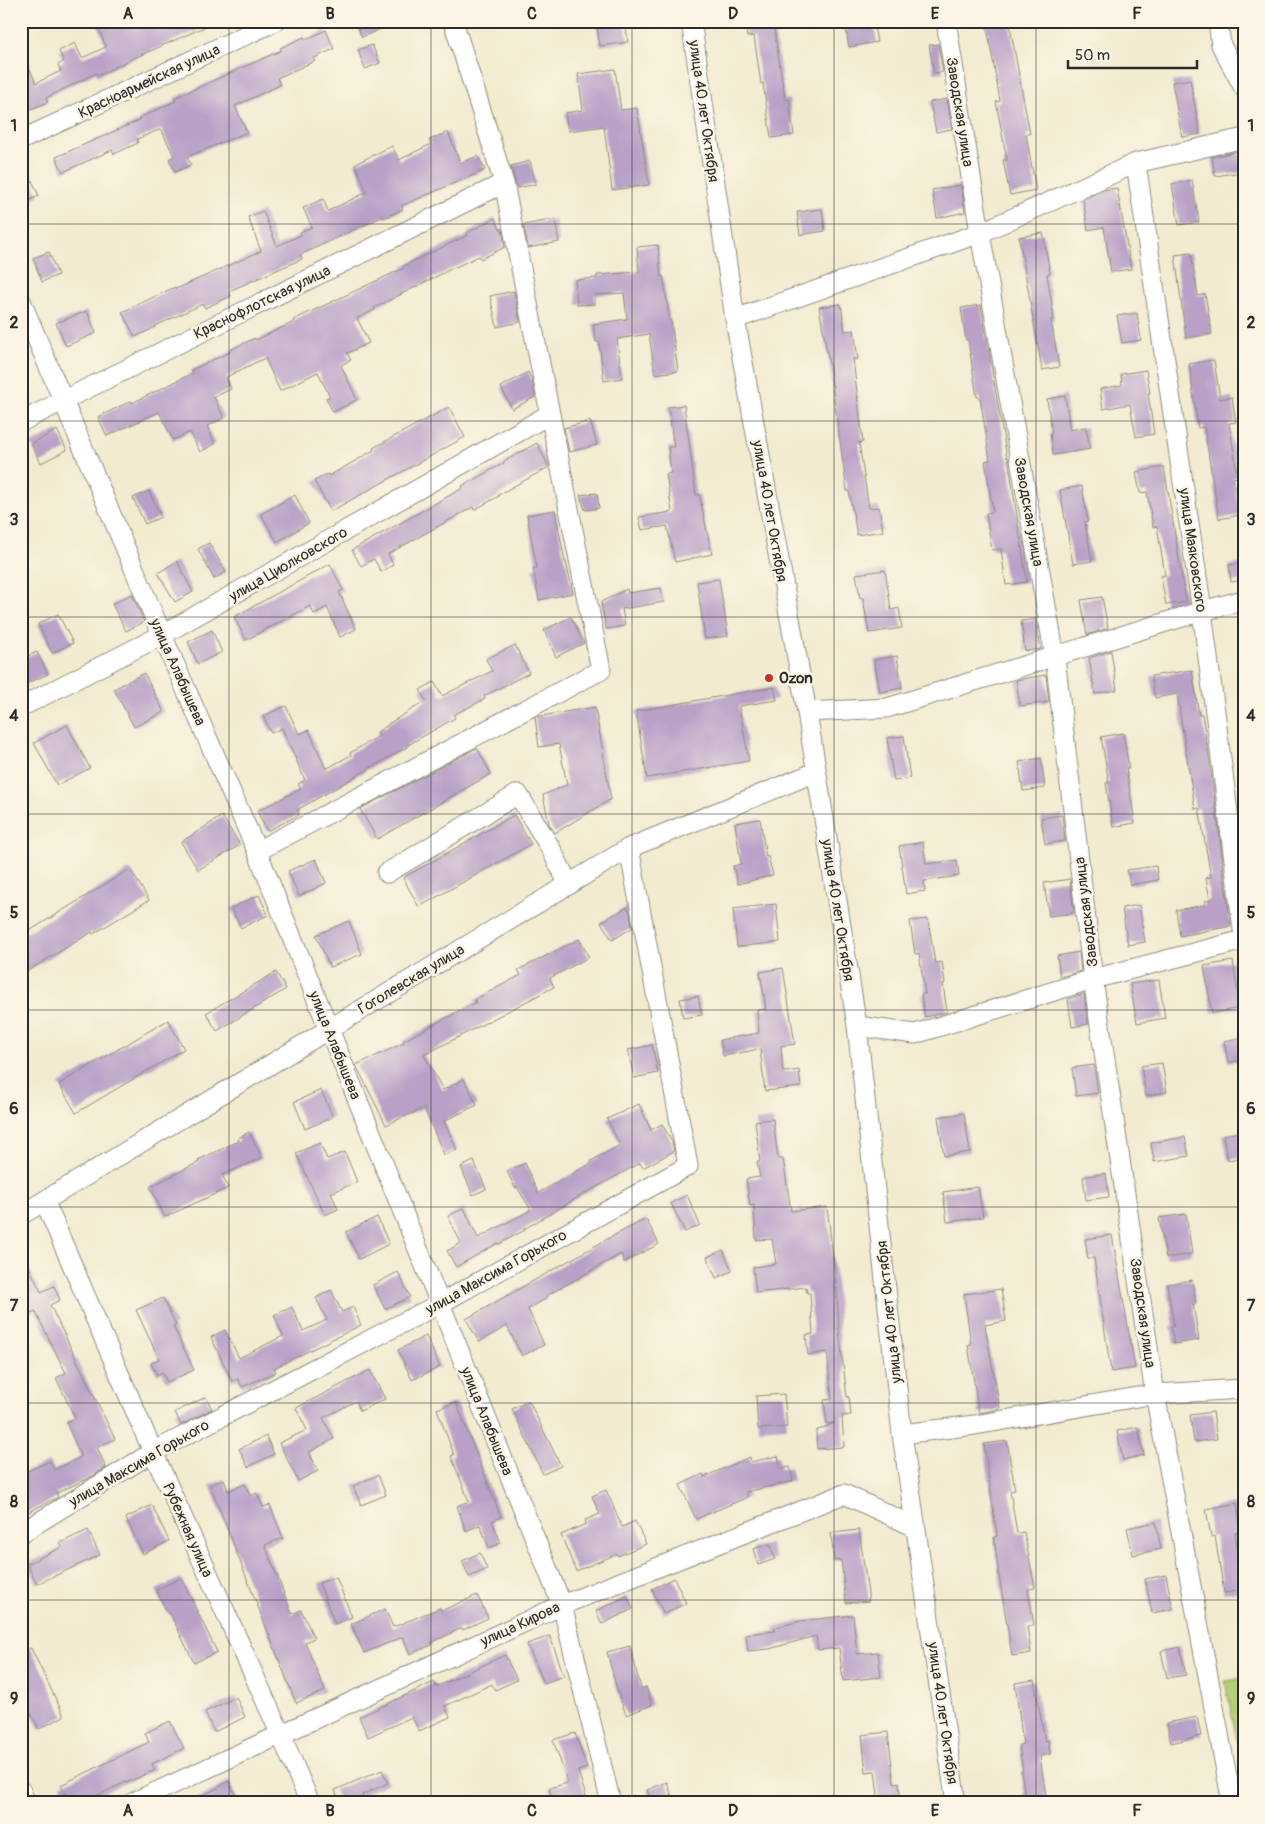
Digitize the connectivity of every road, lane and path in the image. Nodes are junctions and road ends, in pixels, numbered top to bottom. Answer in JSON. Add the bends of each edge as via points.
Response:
{"nodes":[{"id":1,"x":276,"y":21,"type":"edge"},
{"id":2,"x":453,"y":21,"type":"edge"},
{"id":3,"x":691,"y":21,"type":"edge"},
{"id":4,"x":946,"y":21,"type":"edge"},
{"id":5,"x":1218,"y":21,"type":"edge"},
{"id":6,"x":1244,"y":88,"type":"edge"},
{"id":7,"x":1244,"y":138,"type":"edge"},
{"id":8,"x":21,"y":140,"type":"edge"},
{"id":9,"x":1136,"y":163,"type":"junction"},
{"id":10,"x":504,"y":183,"type":"junction"},
{"id":11,"x":980,"y":233,"type":"junction"},
{"id":12,"x":21,"y":301,"type":"edge"},
{"id":13,"x":735,"y":319,"type":"junction"},
{"id":14,"x":62,"y":401,"type":"junction"},
{"id":15,"x":550,"y":414,"type":"junction"},
{"id":16,"x":21,"y":422,"type":"edge"},
{"id":17,"x":1244,"y":600,"type":"edge"},
{"id":18,"x":1202,"y":611,"type":"junction"},
{"id":19,"x":162,"y":636,"type":"junction"},
{"id":20,"x":1055,"y":657,"type":"junction"},
{"id":21,"x":21,"y":707,"type":"edge"},
{"id":22,"x":807,"y":712,"type":"junction"},
{"id":23,"x":816,"y":772,"type":"junction"},
{"id":24,"x":629,"y":848,"type":"junction"},
{"id":25,"x":257,"y":851,"type":"junction"},
{"id":26,"x":387,"y":873,"type":"dead end"},
{"id":27,"x":568,"y":884,"type":"junction"},
{"id":28,"x":1244,"y":938,"type":"edge"},
{"id":29,"x":1094,"y":979,"type":"junction"},
{"id":30,"x":857,"y":1026,"type":"junction"},
{"id":31,"x":328,"y":1029,"type":"junction"},
{"id":32,"x":45,"y":1202,"type":"junction"},
{"id":33,"x":21,"y":1216,"type":"edge"},
{"id":34,"x":439,"y":1304,"type":"junction"},
{"id":35,"x":1244,"y":1389,"type":"edge"},
{"id":36,"x":1155,"y":1394,"type":"junction"},
{"id":37,"x":902,"y":1434,"type":"junction"},
{"id":38,"x":153,"y":1452,"type":"junction"},
{"id":39,"x":915,"y":1527,"type":"junction"},
{"id":40,"x":21,"y":1533,"type":"edge"},
{"id":41,"x":562,"y":1605,"type":"junction"},
{"id":42,"x":281,"y":1735,"type":"junction"},
{"id":43,"x":21,"y":1791,"type":"edge"},
{"id":44,"x":26,"y":1803,"type":"edge"},
{"id":45,"x":132,"y":1803,"type":"edge"},
{"id":46,"x":310,"y":1803,"type":"edge"},
{"id":47,"x":611,"y":1803,"type":"edge"},
{"id":48,"x":956,"y":1803,"type":"edge"},
{"id":49,"x":1232,"y":1803,"type":"edge"}],
"edges":[{"from":1,"to":8,"type":"street","name":"Красноармейская улица"},
{"from":2,"to":10,"type":"street"},
{"from":3,"to":13,"type":"street","name":"улица 40 лет Октября"},
{"from":4,"to":11,"type":"street","name":"Заводская улица"},
{"from":5,"to":6,"type":"street","via":[[1221,45]]},
{"from":7,"to":9,"type":"street"},
{"from":9,"to":11,"type":"street"},
{"from":9,"to":18,"type":"street","name":"улица Маяковского"},
{"from":10,"to":14,"type":"street","name":"Краснофлотская улица"},
{"from":10,"to":15,"type":"street"},
{"from":11,"to":13,"type":"street"},
{"from":11,"to":20,"type":"street","name":"Заводская улица"},
{"from":12,"to":14,"type":"street","name":"улица Алабышева"},
{"from":13,"to":22,"type":"street","name":"улица 40 лет Октября"},
{"from":14,"to":16,"type":"street","name":"Краснофлотская улица"},
{"from":14,"to":19,"type":"street","name":"улица Алабышева"},
{"from":15,"to":19,"type":"street","name":"улица Циолковского"},
{"from":15,"to":25,"type":"street","via":[[601,670]]},
{"from":17,"to":18,"type":"street"},
{"from":18,"to":20,"type":"street"},
{"from":18,"to":28,"type":"street","name":"улица Маяковского"},
{"from":19,"to":21,"type":"street","name":"улица Циолковского"},
{"from":19,"to":25,"type":"street","name":"улица Алабышева"},
{"from":20,"to":22,"type":"street","via":[[887,708]]},
{"from":20,"to":29,"type":"street","name":"Заводская улица"},
{"from":22,"to":23,"type":"street","name":"улица 40 лет Октября"},
{"from":23,"to":24,"type":"street","name":"Гоголевская улица"},
{"from":23,"to":30,"type":"street","name":"улица 40 лет Октября"},
{"from":24,"to":27,"type":"street","name":"Гоголевская улица"},
{"from":24,"to":34,"type":"street","name":"улица Максима Горького","via":[[688,1166]]},
{"from":25,"to":31,"type":"street","name":"улица Алабышева"},
{"from":26,"to":27,"type":"street","via":[[518,794]]},
{"from":27,"to":31,"type":"street","name":"Гоголевская улица"},
{"from":28,"to":29,"type":"street"},
{"from":29,"to":30,"type":"street","via":[[915,1034]]},
{"from":29,"to":36,"type":"street","name":"Заводская улица"},
{"from":30,"to":37,"type":"street","name":"улица 40 лет Октября"},
{"from":31,"to":32,"type":"street","name":"Гоголевская улица"},
{"from":31,"to":34,"type":"street","name":"улица Алабышева"},
{"from":32,"to":33,"type":"street","name":"Гоголевская улица"},
{"from":32,"to":38,"type":"street","name":"Рубежная улица"},
{"from":34,"to":38,"type":"street","name":"улица Максима Горького"},
{"from":34,"to":41,"type":"street","name":"улица Алабышева"},
{"from":35,"to":36,"type":"street"},
{"from":36,"to":37,"type":"street","via":[[975,1425]]},
{"from":36,"to":49,"type":"street","name":"Заводская улица"},
{"from":37,"to":39,"type":"street","name":"улица 40 лет Октября"},
{"from":38,"to":40,"type":"street","name":"улица Максима Горького"},
{"from":38,"to":42,"type":"street","name":"Рубежная улица"},
{"from":39,"to":41,"type":"street","name":"улица Кирова","via":[[844,1494]]},
{"from":39,"to":48,"type":"street","name":"улица 40 лет Октября"},
{"from":41,"to":42,"type":"street","name":"улица Кирова"},
{"from":41,"to":47,"type":"street","name":"улица Алабышева"},
{"from":42,"to":45,"type":"street","name":"улица Кирова"},
{"from":42,"to":46,"type":"street","name":"Рубежная улица"},
{"from":43,"to":44,"type":"street"}]}
